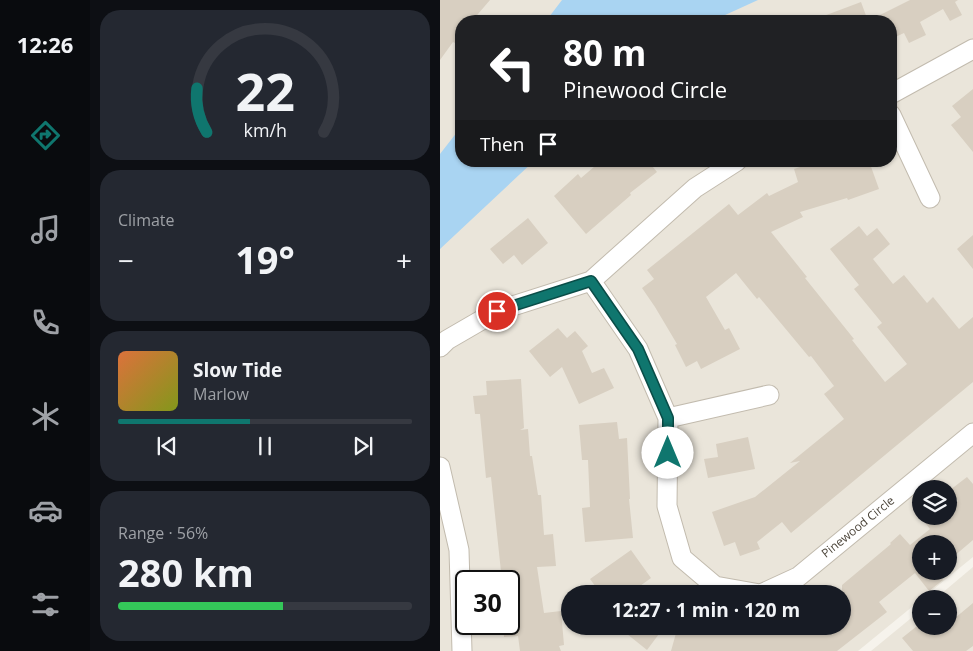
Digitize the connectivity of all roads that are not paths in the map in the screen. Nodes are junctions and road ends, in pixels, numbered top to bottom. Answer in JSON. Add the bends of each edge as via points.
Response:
{"nodes":[{"id":1,"x":973,"y":49,"type":"edge"},
{"id":2,"x":897,"y":91,"type":"edge"},
{"id":3,"x":897,"y":128,"type":"edge"},
{"id":4,"x":728,"y":167,"type":"edge"},
{"id":5,"x":930,"y":198,"type":"dead end"},
{"id":6,"x":591,"y":281,"type":"junction"},
{"id":7,"x":440,"y":347,"type":"edge"},
{"id":8,"x":769,"y":395,"type":"dead end"},
{"id":9,"x":668,"y":418,"type":"junction"},
{"id":10,"x":973,"y":433,"type":"edge"},
{"id":11,"x":440,"y":467,"type":"edge"},
{"id":12,"x":714,"y":585,"type":"edge"},
{"id":13,"x":781,"y":585,"type":"edge"},
{"id":14,"x":462,"y":651,"type":"edge"}],
"edges":[{"from":1,"to":2,"type":"street"},
{"from":3,"to":5,"type":"street"},
{"from":4,"to":6,"type":"street","via":[[695,188]]},
{"from":6,"to":7,"type":"street","via":[[497,311]]},
{"from":6,"to":9,"type":"street","name":"Pinewood Circle","via":[[638,349]]},
{"from":8,"to":9,"type":"street"},
{"from":9,"to":12,"type":"street","name":"Pinewood Circle","via":[[668,506],[682,558]]},
{"from":10,"to":13,"type":"street","name":"Pinewood Circle","via":[[798,577]]},
{"from":11,"to":14,"type":"street","via":[[458,550]]}]}
